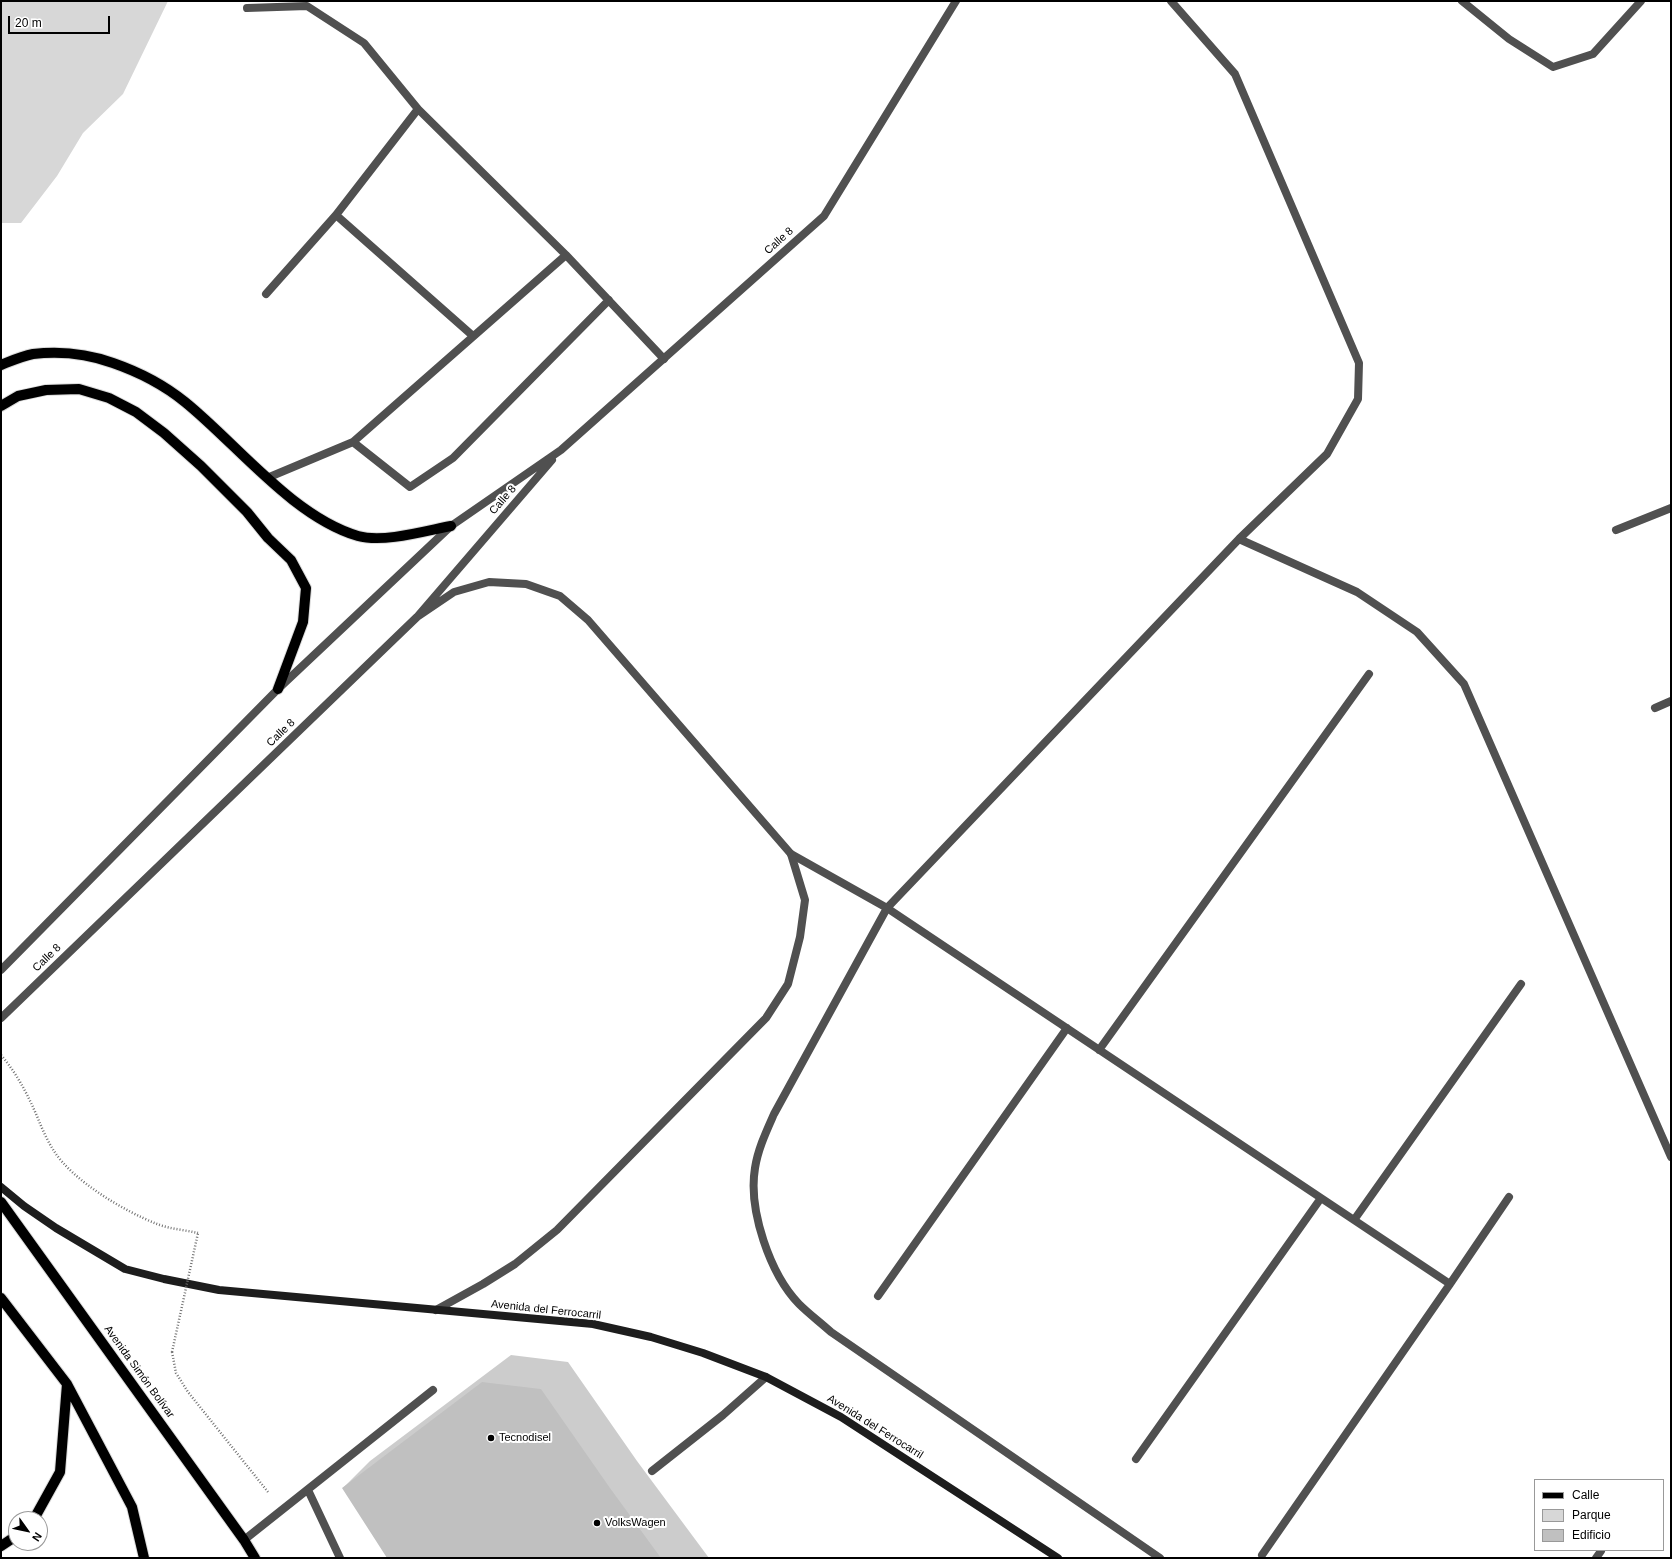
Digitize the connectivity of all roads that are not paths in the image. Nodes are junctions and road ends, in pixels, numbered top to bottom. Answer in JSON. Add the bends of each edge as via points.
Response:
{"nodes":[{"id":1,"x":956,"y":1,"type":"edge"},
{"id":2,"x":1171,"y":1,"type":"edge"},
{"id":3,"x":1462,"y":1,"type":"edge"},
{"id":4,"x":1641,"y":1,"type":"edge"},
{"id":5,"x":247,"y":8,"type":"dead end"},
{"id":6,"x":418,"y":109,"type":"junction"},
{"id":7,"x":336,"y":215,"type":"junction"},
{"id":8,"x":566,"y":255,"type":"junction"},
{"id":9,"x":266,"y":294,"type":"dead end"},
{"id":10,"x":609,"y":300,"type":"junction"},
{"id":11,"x":473,"y":336,"type":"junction"},
{"id":12,"x":664,"y":359,"type":"junction"},
{"id":13,"x":1,"y":365,"type":"edge"},
{"id":14,"x":1,"y":406,"type":"edge"},
{"id":15,"x":353,"y":442,"type":"junction"},
{"id":16,"x":561,"y":450,"type":"junction"},
{"id":17,"x":267,"y":478,"type":"junction"},
{"id":18,"x":1671,"y":508,"type":"edge"},
{"id":19,"x":451,"y":526,"type":"junction"},
{"id":20,"x":1616,"y":530,"type":"dead end"},
{"id":21,"x":1240,"y":539,"type":"junction"},
{"id":22,"x":417,"y":617,"type":"junction"},
{"id":23,"x":1369,"y":674,"type":"dead end"},
{"id":24,"x":278,"y":689,"type":"junction"},
{"id":25,"x":1671,"y":702,"type":"edge"},
{"id":26,"x":1655,"y":708,"type":"dead end"},
{"id":27,"x":791,"y":854,"type":"junction"},
{"id":28,"x":887,"y":908,"type":"junction"},
{"id":29,"x":1,"y":970,"type":"edge"},
{"id":30,"x":1521,"y":984,"type":"dead end"},
{"id":31,"x":1,"y":1018,"type":"edge"},
{"id":32,"x":1067,"y":1028,"type":"junction"},
{"id":33,"x":1099,"y":1050,"type":"junction"},
{"id":34,"x":1671,"y":1157,"type":"edge"},
{"id":35,"x":1,"y":1187,"type":"edge"},
{"id":36,"x":1509,"y":1197,"type":"dead end"},
{"id":37,"x":1321,"y":1198,"type":"junction"},
{"id":38,"x":1,"y":1202,"type":"edge"},
{"id":39,"x":1354,"y":1220,"type":"junction"},
{"id":40,"x":1450,"y":1284,"type":"junction"},
{"id":41,"x":878,"y":1296,"type":"dead end"},
{"id":42,"x":1,"y":1298,"type":"edge"},
{"id":43,"x":436,"y":1310,"type":"junction"},
{"id":44,"x":766,"y":1377,"type":"junction"},
{"id":45,"x":67,"y":1384,"type":"junction"},
{"id":46,"x":433,"y":1390,"type":"dead end"},
{"id":47,"x":1136,"y":1459,"type":"dead end"},
{"id":48,"x":652,"y":1471,"type":"dead end"},
{"id":49,"x":308,"y":1490,"type":"junction"},
{"id":50,"x":38,"y":1511,"type":"edge"},
{"id":51,"x":244,"y":1540,"type":"junction"},
{"id":52,"x":1262,"y":1555,"type":"dead end"},
{"id":53,"x":144,"y":1558,"type":"edge"},
{"id":54,"x":255,"y":1558,"type":"edge"},
{"id":55,"x":340,"y":1558,"type":"edge"},
{"id":56,"x":1058,"y":1558,"type":"edge"},
{"id":57,"x":1160,"y":1558,"type":"edge"}],
"edges":[{"from":1,"to":12,"type":"street","name":"Calle 8","via":[[824,216]]},
{"from":2,"to":21,"type":"street","via":[[1235,74],[1359,363],[1358,399],[1327,454]]},
{"from":3,"to":4,"type":"street","via":[[1509,39],[1553,67],[1593,54]]},
{"from":5,"to":6,"type":"street","via":[[307,6],[364,43]]},
{"from":6,"to":7,"type":"street"},
{"from":6,"to":8,"type":"street"},
{"from":7,"to":9,"type":"street"},
{"from":7,"to":11,"type":"street"},
{"from":8,"to":10,"type":"street"},
{"from":8,"to":11,"type":"street"},
{"from":10,"to":12,"type":"street"},
{"from":10,"to":15,"type":"street","via":[[453,458],[410,487]]},
{"from":11,"to":15,"type":"street"},
{"from":12,"to":16,"type":"street","name":"Calle 8"},
{"from":13,"to":17,"type":"main road","via":[[32,354],[66,353],[100,358],[131,369],[184,401]]},
{"from":14,"to":24,"type":"main road","via":[[18,396],[46,390],[78,389],[109,398],[136,412],[164,433],[247,512],[268,538],[291,560],[306,588],[303,622]]},
{"from":15,"to":17,"type":"street"},
{"from":16,"to":19,"type":"street","name":"Calle 8"},
{"from":16,"to":22,"type":"street","name":"Calle 8"},
{"from":17,"to":19,"type":"main road","via":[[303,508],[332,526],[359,536],[388,538]]},
{"from":18,"to":20,"type":"street"},
{"from":19,"to":24,"type":"street","name":"Calle 8"},
{"from":21,"to":28,"type":"street"},
{"from":21,"to":34,"type":"street","via":[[1357,592],[1416,632],[1464,684]]},
{"from":22,"to":27,"type":"street","via":[[454,592],[489,582],[526,584],[560,596],[588,620]]},
{"from":22,"to":31,"type":"street","name":"Calle 8"},
{"from":23,"to":33,"type":"street"},
{"from":24,"to":29,"type":"street","name":"Calle 8"},
{"from":25,"to":26,"type":"street"},
{"from":27,"to":28,"type":"street"},
{"from":27,"to":43,"type":"street","via":[[805,900],[800,936],[788,984],[766,1018],[557,1230],[515,1264]]},
{"from":28,"to":32,"type":"street"},
{"from":28,"to":57,"type":"street","via":[[760,1143],[754,1169],[754,1189],[757,1218],[770,1258],[778,1276],[798,1303],[831,1332]]},
{"from":30,"to":39,"type":"street"},
{"from":32,"to":33,"type":"street"},
{"from":32,"to":41,"type":"street"},
{"from":33,"to":37,"type":"street"},
{"from":35,"to":43,"type":"main road","name":"Avenida del Ferrocarril","via":[[56,1228],[125,1269],[219,1290]]},
{"from":36,"to":40,"type":"street"},
{"from":37,"to":39,"type":"street"},
{"from":37,"to":47,"type":"street"},
{"from":38,"to":51,"type":"main road","name":"Avenida Simón Bolívar"},
{"from":39,"to":40,"type":"street"},
{"from":40,"to":52,"type":"street"},
{"from":42,"to":45,"type":"main road"},
{"from":43,"to":44,"type":"main road","name":"Avenida del Ferrocarril","via":[[592,1324],[704,1352]]},
{"from":44,"to":48,"type":"street"},
{"from":44,"to":56,"type":"main road","name":"Avenida del Ferrocarril","via":[[841,1417]]},
{"from":45,"to":50,"type":"main road","via":[[60,1472]]},
{"from":45,"to":53,"type":"main road","via":[[132,1507]]},
{"from":46,"to":49,"type":"street"},
{"from":49,"to":51,"type":"street"},
{"from":49,"to":55,"type":"street"},
{"from":51,"to":54,"type":"main road","name":"Avenida Simón Bolívar"}]}
